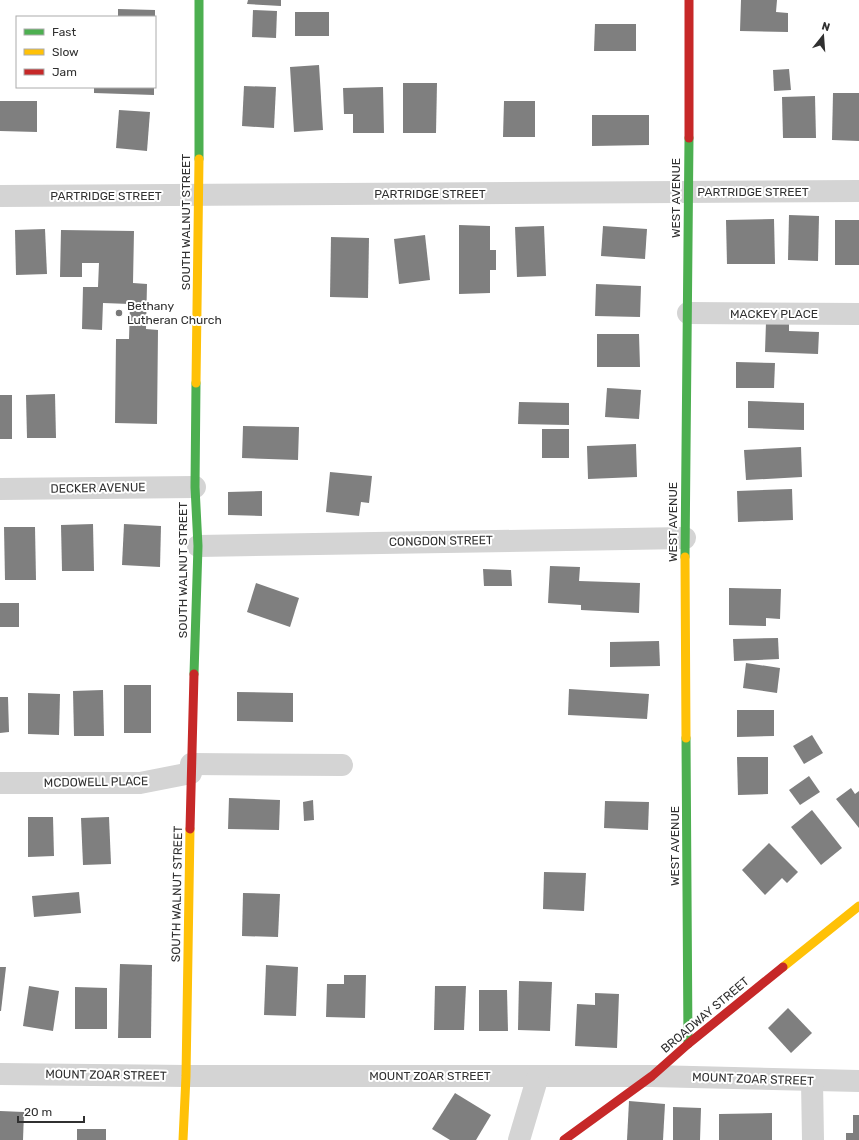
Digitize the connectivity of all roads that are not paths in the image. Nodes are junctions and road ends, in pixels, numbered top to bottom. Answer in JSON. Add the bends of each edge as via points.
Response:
{"nodes":[{"id":1,"x":199,"y":0,"type":"edge"},
{"id":2,"x":689,"y":0,"type":"edge"},
{"id":3,"x":859,"y":191,"type":"edge"},
{"id":4,"x":688,"y":192,"type":"junction"},
{"id":5,"x":0,"y":196,"type":"edge"},
{"id":6,"x":199,"y":196,"type":"junction"},
{"id":7,"x":688,"y":313,"type":"junction"},
{"id":8,"x":859,"y":314,"type":"edge"},
{"id":9,"x":195,"y":487,"type":"junction"},
{"id":10,"x":0,"y":489,"type":"edge"},
{"id":11,"x":685,"y":538,"type":"junction"},
{"id":12,"x":198,"y":546,"type":"junction"},
{"id":13,"x":342,"y":765,"type":"dead end"},
{"id":14,"x":191,"y":769,"type":"junction"},
{"id":15,"x":0,"y":783,"type":"edge"},
{"id":16,"x":859,"y":906,"type":"edge"},
{"id":17,"x":688,"y":1044,"type":"junction"},
{"id":18,"x":0,"y":1074,"type":"edge"},
{"id":19,"x":186,"y":1076,"type":"junction"},
{"id":20,"x":538,"y":1076,"type":"junction"},
{"id":21,"x":652,"y":1076,"type":"junction"},
{"id":22,"x":812,"y":1081,"type":"junction"},
{"id":23,"x":859,"y":1081,"type":"edge"},
{"id":24,"x":183,"y":1140,"type":"edge"},
{"id":25,"x":519,"y":1140,"type":"edge"},
{"id":26,"x":564,"y":1140,"type":"edge"},
{"id":27,"x":813,"y":1140,"type":"edge"}],
"edges":[{"from":1,"to":6,"type":"street","name":"SOUTH WALNUT STREET"},
{"from":2,"to":4,"type":"street","name":"WEST AVENUE"},
{"from":3,"to":4,"type":"street","name":"PARTRIDGE STREET"},
{"from":4,"to":6,"type":"street","name":"PARTRIDGE STREET"},
{"from":4,"to":7,"type":"street","name":"WEST AVENUE"},
{"from":5,"to":6,"type":"street","name":"PARTRIDGE STREET"},
{"from":6,"to":9,"type":"street","name":"SOUTH WALNUT STREET"},
{"from":7,"to":8,"type":"street","name":"MACKEY PLACE"},
{"from":7,"to":11,"type":"street","name":"WEST AVENUE"},
{"from":9,"to":10,"type":"street","name":"DECKER AVENUE"},
{"from":9,"to":12,"type":"street","name":"SOUTH WALNUT STREET"},
{"from":11,"to":12,"type":"street","name":"CONGDON STREET"},
{"from":11,"to":17,"type":"street","name":"WEST AVENUE"},
{"from":12,"to":14,"type":"street","name":"SOUTH WALNUT STREET"},
{"from":13,"to":14,"type":"street","name":"MCDOWELL PLACE"},
{"from":14,"to":15,"type":"street","name":"MCDOWELL PLACE","via":[[140,783]]},
{"from":14,"to":19,"type":"street","name":"SOUTH WALNUT STREET"},
{"from":16,"to":17,"type":"street","name":"BROADWAY STREET"},
{"from":17,"to":21,"type":"street","name":"BROADWAY STREET"},
{"from":18,"to":19,"type":"street","name":"MOUNT ZOAR STREET"},
{"from":19,"to":20,"type":"street","name":"MOUNT ZOAR STREET"},
{"from":19,"to":24,"type":"street","name":"SOUTH WALNUT STREET"},
{"from":20,"to":21,"type":"street","name":"MOUNT ZOAR STREET"},
{"from":20,"to":25,"type":"street"},
{"from":21,"to":22,"type":"street","name":"MOUNT ZOAR STREET"},
{"from":21,"to":26,"type":"street","name":"BROADWAY STREET"},
{"from":22,"to":23,"type":"street","name":"MOUNT ZOAR STREET"},
{"from":22,"to":27,"type":"street"}]}
